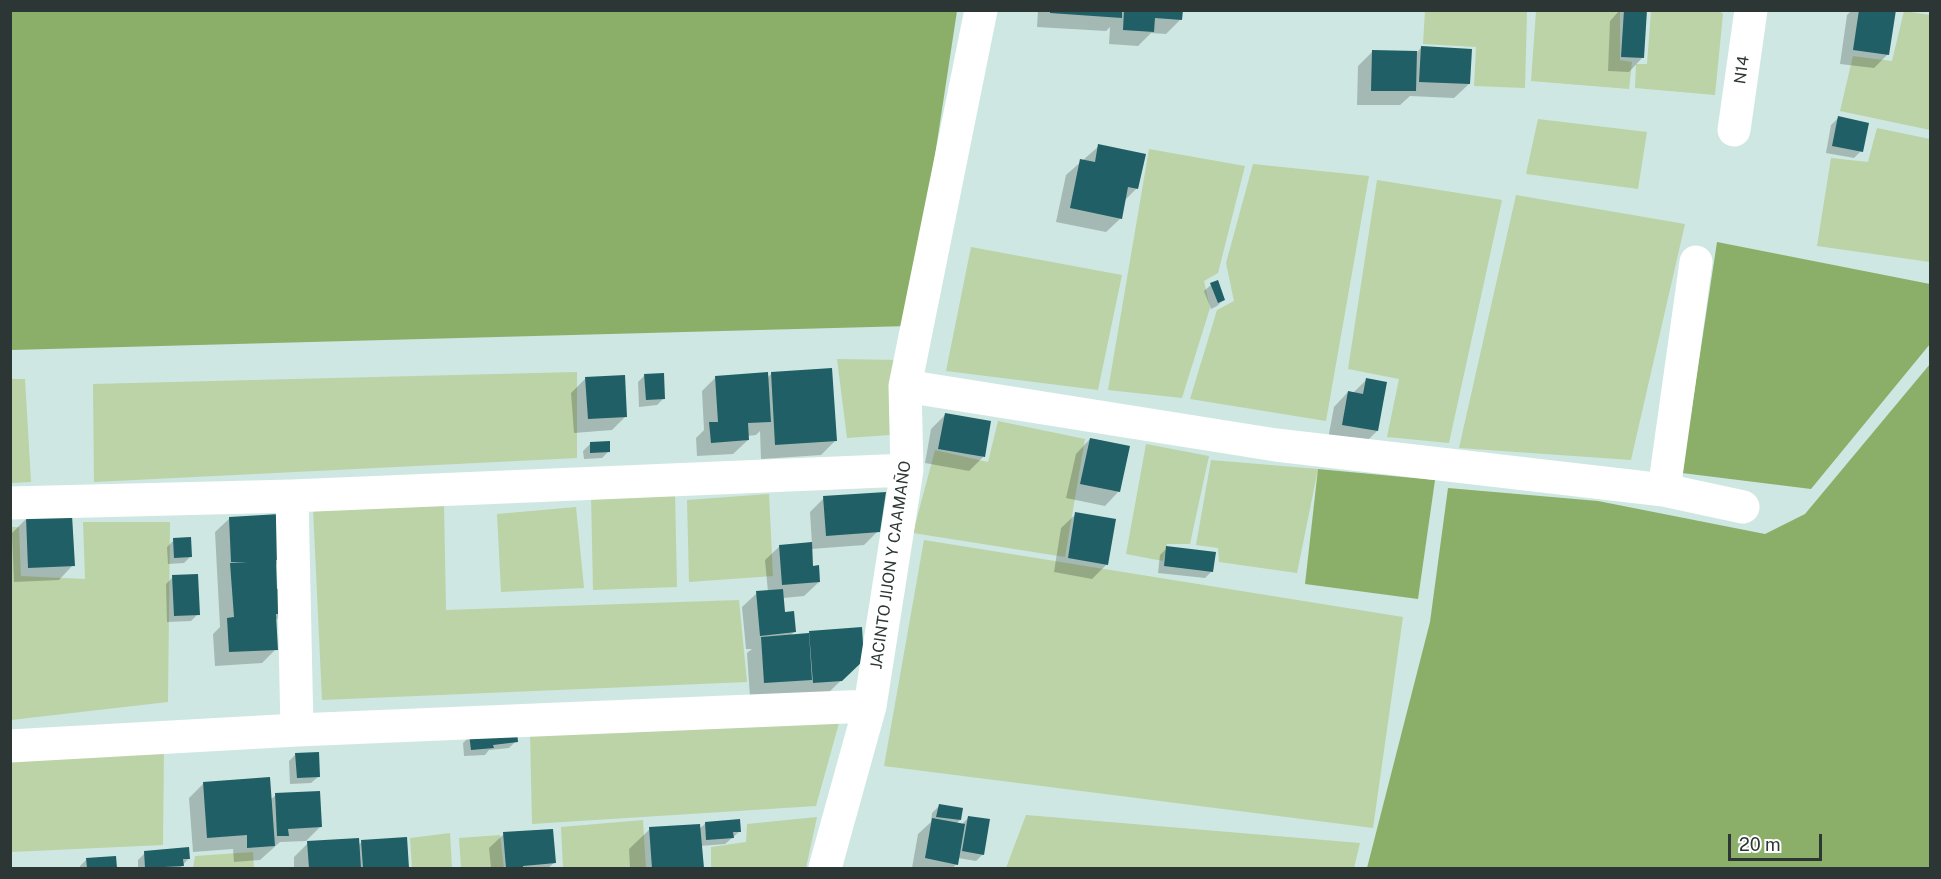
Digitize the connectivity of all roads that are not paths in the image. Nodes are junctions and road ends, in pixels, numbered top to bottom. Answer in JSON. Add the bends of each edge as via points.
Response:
{"nodes":[{"id":1,"x":981,"y":10,"type":"edge"},
{"id":2,"x":1751,"y":10,"type":"edge"},
{"id":3,"x":1734,"y":130,"type":"dead end"},
{"id":4,"x":1696,"y":262,"type":"dead end"},
{"id":5,"x":905,"y":386,"type":"junction"},
{"id":6,"x":907,"y":470,"type":"junction"},
{"id":7,"x":1664,"y":490,"type":"junction"},
{"id":8,"x":292,"y":496,"type":"junction"},
{"id":9,"x":10,"y":503,"type":"edge"},
{"id":10,"x":1743,"y":507,"type":"dead end"},
{"id":11,"x":870,"y":706,"type":"junction"},
{"id":12,"x":297,"y":730,"type":"junction"},
{"id":13,"x":10,"y":746,"type":"edge"},
{"id":14,"x":825,"y":868,"type":"edge"}],
"edges":[{"from":1,"to":5,"type":"street","name":"JACINTO JIJON Y CAAMAÑO"},
{"from":2,"to":3,"type":"street","name":"N14"},
{"from":4,"to":7,"type":"street"},
{"from":5,"to":6,"type":"street","name":"JACINTO JIJON Y CAAMAÑO"},
{"from":5,"to":7,"type":"street","via":[[1276,444]]},
{"from":6,"to":8,"type":"street"},
{"from":6,"to":11,"type":"street","name":"JACINTO JIJON Y CAAMAÑO"},
{"from":7,"to":10,"type":"street"},
{"from":8,"to":9,"type":"street"},
{"from":8,"to":12,"type":"street"},
{"from":11,"to":12,"type":"street"},
{"from":11,"to":14,"type":"street","name":"JACINTO JIJON Y CAAMAÑO"},
{"from":12,"to":13,"type":"street"}]}
